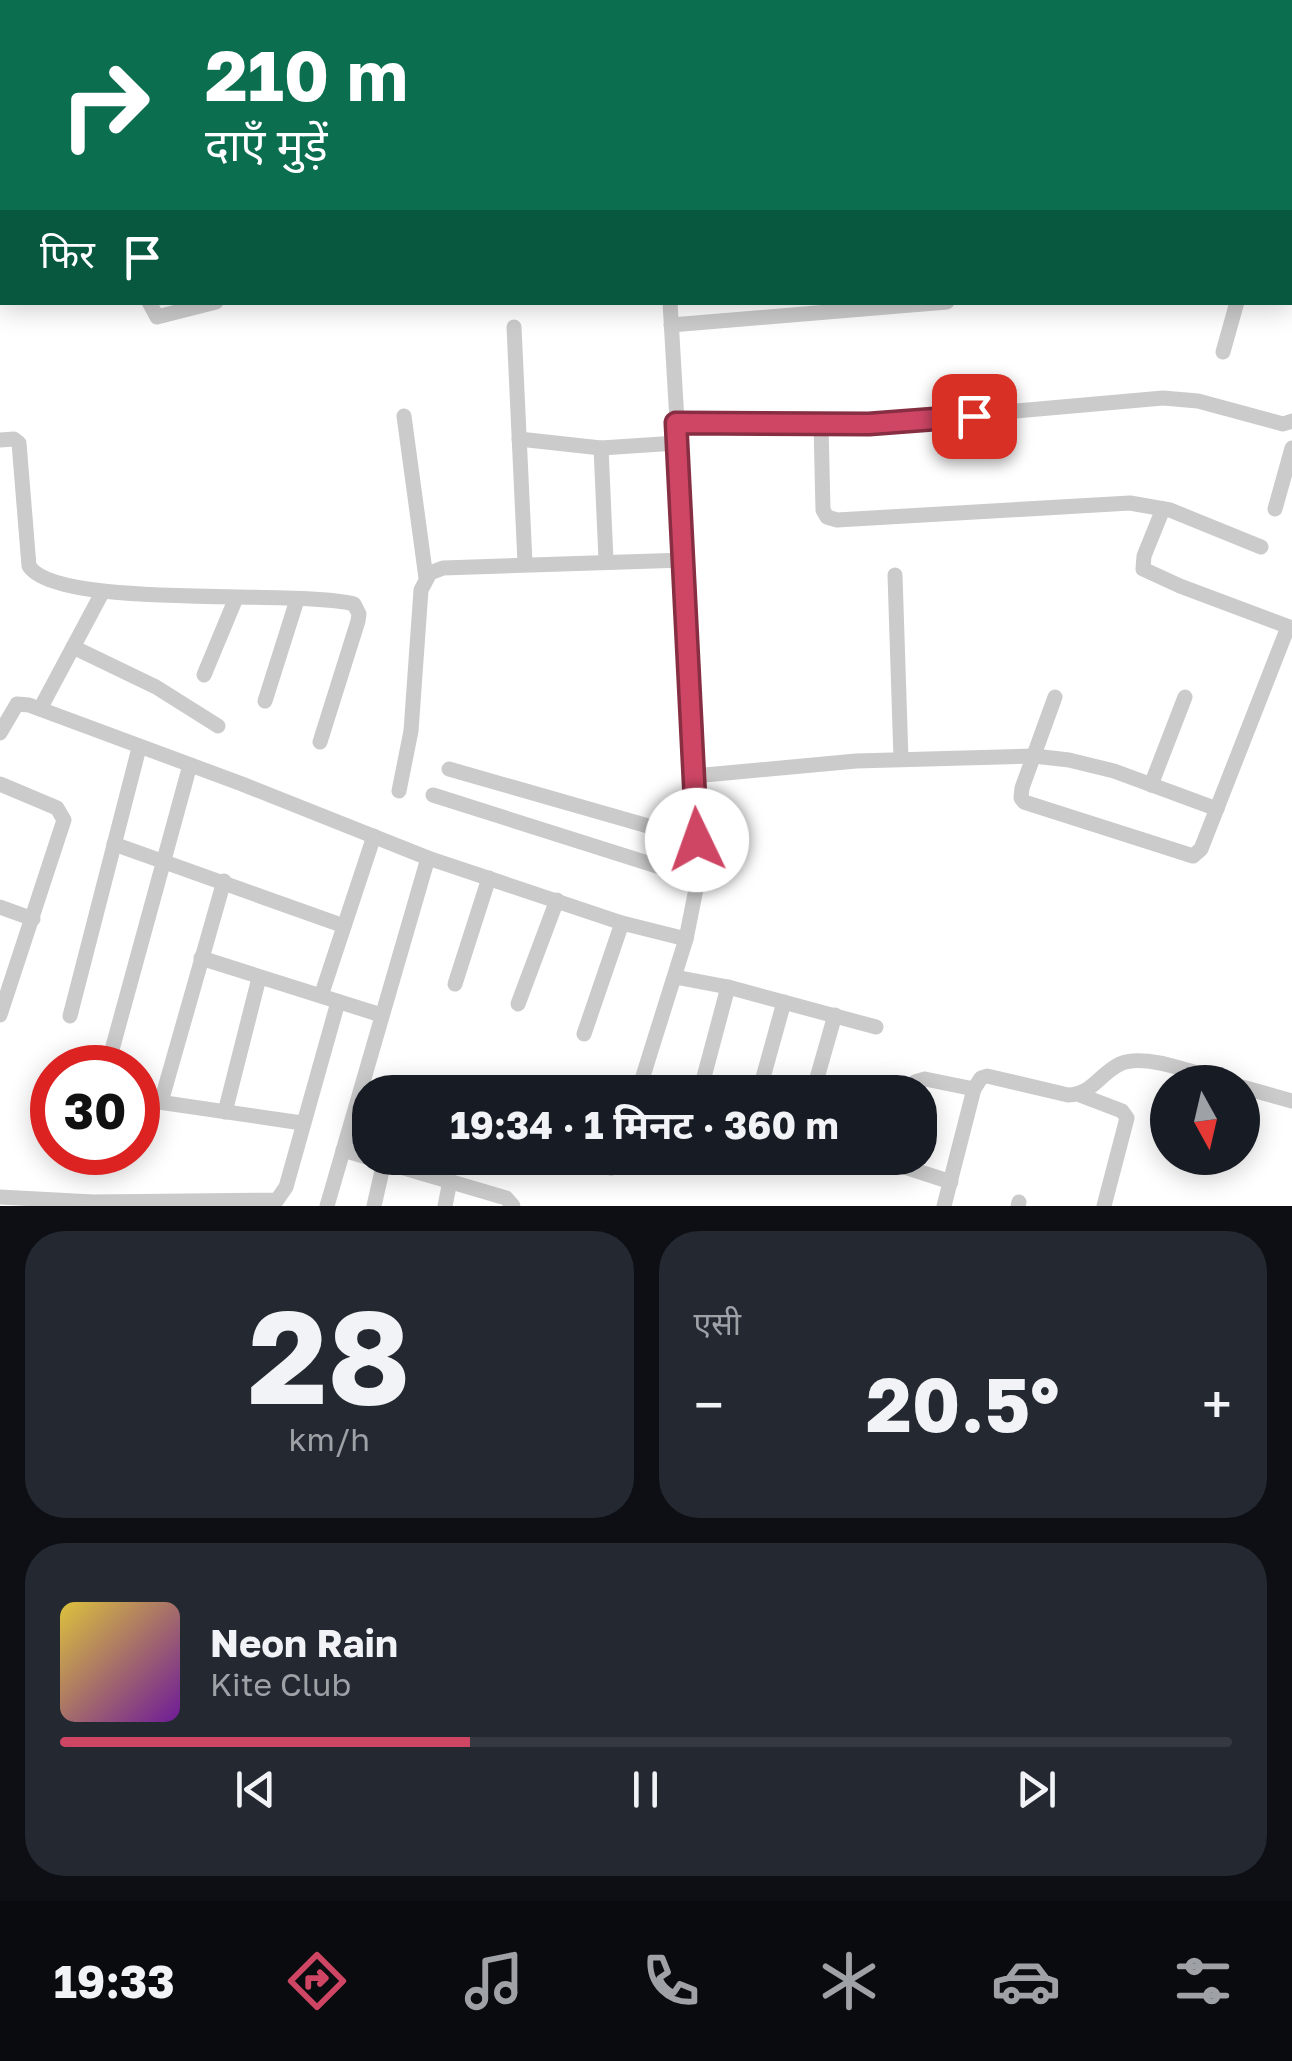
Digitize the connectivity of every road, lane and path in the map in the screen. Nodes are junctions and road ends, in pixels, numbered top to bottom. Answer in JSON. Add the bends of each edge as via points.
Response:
{"nodes":[{"id":1,"x":150,"y":305,"type":"edge"},
{"id":2,"x":204,"y":305,"type":"edge"},
{"id":3,"x":670,"y":305,"type":"edge"},
{"id":4,"x":911,"y":305,"type":"edge"},
{"id":5,"x":1236,"y":305,"type":"edge"},
{"id":6,"x":671,"y":325,"type":"junction"},
{"id":7,"x":514,"y":327,"type":"dead end"},
{"id":8,"x":1224,"y":352,"type":"dead end"},
{"id":9,"x":404,"y":416,"type":"dead end"},
{"id":10,"x":1292,"y":421,"type":"edge"},
{"id":11,"x":676,"y":423,"type":"junction"},
{"id":12,"x":821,"y":424,"type":"junction"},
{"id":13,"x":519,"y":439,"type":"junction"},
{"id":14,"x":0,"y":440,"type":"edge"},
{"id":15,"x":676,"y":443,"type":"junction"},
{"id":16,"x":601,"y":448,"type":"junction"},
{"id":17,"x":1292,"y":448,"type":"edge"},
{"id":18,"x":1163,"y":508,"type":"junction"},
{"id":19,"x":1275,"y":509,"type":"dead end"},
{"id":20,"x":1261,"y":546,"type":"dead end"},
{"id":21,"x":606,"y":560,"type":"junction"},
{"id":22,"x":684,"y":560,"type":"junction"},
{"id":23,"x":525,"y":563,"type":"junction"},
{"id":24,"x":894,"y":575,"type":"dead end"},
{"id":25,"x":426,"y":578,"type":"junction"},
{"id":26,"x":102,"y":592,"type":"junction"},
{"id":27,"x":236,"y":598,"type":"junction"},
{"id":28,"x":297,"y":600,"type":"junction"},
{"id":29,"x":1290,"y":627,"type":"edge"},
{"id":30,"x":73,"y":647,"type":"junction"},
{"id":31,"x":204,"y":675,"type":"dead end"},
{"id":32,"x":1185,"y":697,"type":"dead end"},
{"id":33,"x":1055,"y":698,"type":"dead end"},
{"id":34,"x":264,"y":702,"type":"dead end"},
{"id":35,"x":40,"y":709,"type":"junction"},
{"id":36,"x":218,"y":726,"type":"dead end"},
{"id":37,"x":0,"y":732,"type":"edge"},
{"id":38,"x":320,"y":742,"type":"dead end"},
{"id":39,"x":139,"y":748,"type":"junction"},
{"id":40,"x":1034,"y":756,"type":"junction"},
{"id":41,"x":902,"y":759,"type":"junction"},
{"id":42,"x":190,"y":765,"type":"junction"},
{"id":43,"x":450,"y":768,"type":"dead end"},
{"id":44,"x":694,"y":776,"type":"junction"},
{"id":45,"x":0,"y":784,"type":"edge"},
{"id":46,"x":1151,"y":785,"type":"junction"},
{"id":47,"x":399,"y":791,"type":"dead end"},
{"id":48,"x":432,"y":795,"type":"dead end"},
{"id":49,"x":1217,"y":809,"type":"junction"},
{"id":50,"x":374,"y":836,"type":"junction"},
{"id":51,"x":697,"y":840,"type":"junction"},
{"id":52,"x":114,"y":844,"type":"junction"},
{"id":53,"x":428,"y":858,"type":"junction"},
{"id":54,"x":166,"y":862,"type":"junction"},
{"id":55,"x":489,"y":878,"type":"junction"},
{"id":56,"x":698,"y":879,"type":"junction"},
{"id":57,"x":224,"y":881,"type":"junction"},
{"id":58,"x":557,"y":900,"type":"junction"},
{"id":59,"x":0,"y":907,"type":"edge"},
{"id":60,"x":33,"y":918,"type":"junction"},
{"id":61,"x":622,"y":923,"type":"junction"},
{"id":62,"x":344,"y":926,"type":"junction"},
{"id":63,"x":686,"y":939,"type":"junction"},
{"id":64,"x":200,"y":958,"type":"junction"},
{"id":65,"x":675,"y":977,"type":"junction"},
{"id":66,"x":259,"y":978,"type":"junction"},
{"id":67,"x":455,"y":984,"type":"dead end"},
{"id":68,"x":728,"y":987,"type":"junction"},
{"id":69,"x":321,"y":996,"type":"junction"},
{"id":70,"x":338,"y":1002,"type":"junction"},
{"id":71,"x":784,"y":1002,"type":"junction"},
{"id":72,"x":518,"y":1004,"type":"dead end"},
{"id":73,"x":0,"y":1015,"type":"edge"},
{"id":74,"x":381,"y":1015,"type":"junction"},
{"id":75,"x":836,"y":1015,"type":"junction"},
{"id":76,"x":70,"y":1016,"type":"dead end"},
{"id":77,"x":876,"y":1026,"type":"dead end"},
{"id":78,"x":584,"y":1034,"type":"dead end"},
{"id":79,"x":113,"y":1045,"type":"edge"},
{"id":80,"x":1161,"y":1065,"type":"edge"},
{"id":81,"x":643,"y":1075,"type":"edge"},
{"id":82,"x":705,"y":1075,"type":"edge"},
{"id":83,"x":764,"y":1075,"type":"edge"},
{"id":84,"x":818,"y":1075,"type":"edge"},
{"id":85,"x":937,"y":1082,"type":"edge"},
{"id":86,"x":974,"y":1090,"type":"junction"},
{"id":87,"x":1260,"y":1092,"type":"edge"},
{"id":88,"x":1080,"y":1095,"type":"junction"},
{"id":89,"x":1292,"y":1101,"type":"edge"},
{"id":90,"x":161,"y":1102,"type":"joint"},
{"id":91,"x":226,"y":1112,"type":"junction"},
{"id":92,"x":302,"y":1124,"type":"junction"},
{"id":93,"x":343,"y":1150,"type":"junction"},
{"id":94,"x":352,"y":1153,"type":"edge"},
{"id":95,"x":381,"y":1175,"type":"edge"},
{"id":96,"x":429,"y":1175,"type":"edge"},
{"id":97,"x":931,"y":1175,"type":"edge"},
{"id":98,"x":450,"y":1181,"type":"junction"},
{"id":99,"x":951,"y":1182,"type":"junction"},
{"id":100,"x":0,"y":1197,"type":"edge"},
{"id":101,"x":327,"y":1206,"type":"edge"},
{"id":102,"x":374,"y":1206,"type":"edge"},
{"id":103,"x":444,"y":1206,"type":"edge"},
{"id":104,"x":513,"y":1206,"type":"edge"},
{"id":105,"x":944,"y":1206,"type":"edge"},
{"id":106,"x":1104,"y":1206,"type":"edge"}],
"edges":[{"from":1,"to":2,"type":"street","via":[[156,317]]},
{"from":3,"to":6,"type":"street"},
{"from":4,"to":6,"type":"street"},
{"from":5,"to":8,"type":"street"},
{"from":6,"to":11,"type":"street"},
{"from":7,"to":13,"type":"street"},
{"from":9,"to":25,"type":"street"},
{"from":10,"to":12,"type":"street","via":[[1163,398]]},
{"from":11,"to":12,"type":"street"},
{"from":11,"to":15,"type":"street"},
{"from":12,"to":18,"type":"street","via":[[824,510],[837,520],[1130,502]]},
{"from":13,"to":16,"type":"street"},
{"from":13,"to":23,"type":"street"},
{"from":14,"to":26,"type":"street","via":[[20,443],[32,572]]},
{"from":15,"to":16,"type":"street"},
{"from":15,"to":22,"type":"street"},
{"from":16,"to":21,"type":"street"},
{"from":17,"to":19,"type":"street"},
{"from":18,"to":20,"type":"street"},
{"from":18,"to":29,"type":"street","via":[[1144,569]]},
{"from":21,"to":22,"type":"street"},
{"from":21,"to":23,"type":"street"},
{"from":22,"to":44,"type":"street"},
{"from":23,"to":25,"type":"street","via":[[443,568]]},
{"from":24,"to":41,"type":"street"},
{"from":25,"to":47,"type":"street"},
{"from":26,"to":27,"type":"street"},
{"from":26,"to":30,"type":"street"},
{"from":27,"to":28,"type":"street"},
{"from":27,"to":31,"type":"street"},
{"from":28,"to":34,"type":"street"},
{"from":28,"to":38,"type":"street","via":[[348,602],[359,614]]},
{"from":29,"to":49,"type":"street"},
{"from":30,"to":35,"type":"street"},
{"from":30,"to":36,"type":"street"},
{"from":32,"to":46,"type":"street"},
{"from":33,"to":40,"type":"street"},
{"from":35,"to":37,"type":"street","via":[[18,704]]},
{"from":35,"to":39,"type":"street"},
{"from":39,"to":42,"type":"street"},
{"from":39,"to":52,"type":"street"},
{"from":40,"to":41,"type":"street"},
{"from":40,"to":46,"type":"street"},
{"from":40,"to":49,"type":"street","via":[[1024,802],[1188,856],[1201,849]]},
{"from":41,"to":44,"type":"street"},
{"from":42,"to":50,"type":"street"},
{"from":42,"to":54,"type":"street"},
{"from":43,"to":51,"type":"street"},
{"from":44,"to":51,"type":"street"},
{"from":45,"to":60,"type":"street","via":[[62,814]]},
{"from":46,"to":49,"type":"street"},
{"from":48,"to":56,"type":"street"},
{"from":50,"to":53,"type":"street"},
{"from":50,"to":62,"type":"street"},
{"from":51,"to":56,"type":"street"},
{"from":52,"to":54,"type":"street"},
{"from":52,"to":76,"type":"street"},
{"from":53,"to":55,"type":"street"},
{"from":53,"to":74,"type":"street"},
{"from":54,"to":57,"type":"street"},
{"from":54,"to":79,"type":"street"},
{"from":55,"to":58,"type":"street"},
{"from":55,"to":67,"type":"street"},
{"from":56,"to":63,"type":"street"},
{"from":57,"to":62,"type":"street"},
{"from":57,"to":64,"type":"street"},
{"from":58,"to":61,"type":"street"},
{"from":58,"to":72,"type":"street"},
{"from":59,"to":60,"type":"street"},
{"from":60,"to":73,"type":"street"},
{"from":61,"to":63,"type":"street"},
{"from":61,"to":78,"type":"street"},
{"from":62,"to":69,"type":"street"},
{"from":63,"to":65,"type":"street"},
{"from":64,"to":66,"type":"street"},
{"from":64,"to":90,"type":"street"},
{"from":65,"to":68,"type":"street"},
{"from":65,"to":81,"type":"street"},
{"from":66,"to":69,"type":"street"},
{"from":66,"to":91,"type":"street"},
{"from":68,"to":71,"type":"street"},
{"from":68,"to":82,"type":"street"},
{"from":69,"to":70,"type":"street"},
{"from":70,"to":74,"type":"street"},
{"from":70,"to":92,"type":"street"},
{"from":71,"to":75,"type":"street"},
{"from":71,"to":83,"type":"street"},
{"from":74,"to":93,"type":"street"},
{"from":75,"to":77,"type":"street"},
{"from":75,"to":84,"type":"street"},
{"from":80,"to":88,"type":"street","via":[[1131,1060]]},
{"from":85,"to":86,"type":"street"},
{"from":86,"to":88,"type":"street","via":[[987,1076]]},
{"from":86,"to":99,"type":"street"},
{"from":87,"to":89,"type":"street"},
{"from":88,"to":106,"type":"street","via":[[1127,1118]]},
{"from":90,"to":91,"type":"street"},
{"from":91,"to":92,"type":"street"},
{"from":92,"to":100,"type":"street","via":[[277,1200]]},
{"from":93,"to":94,"type":"street"},
{"from":93,"to":101,"type":"street"},
{"from":95,"to":102,"type":"street"},
{"from":96,"to":98,"type":"street"},
{"from":97,"to":99,"type":"street"},
{"from":98,"to":103,"type":"street"},
{"from":98,"to":104,"type":"street"},
{"from":99,"to":105,"type":"street"}]}
